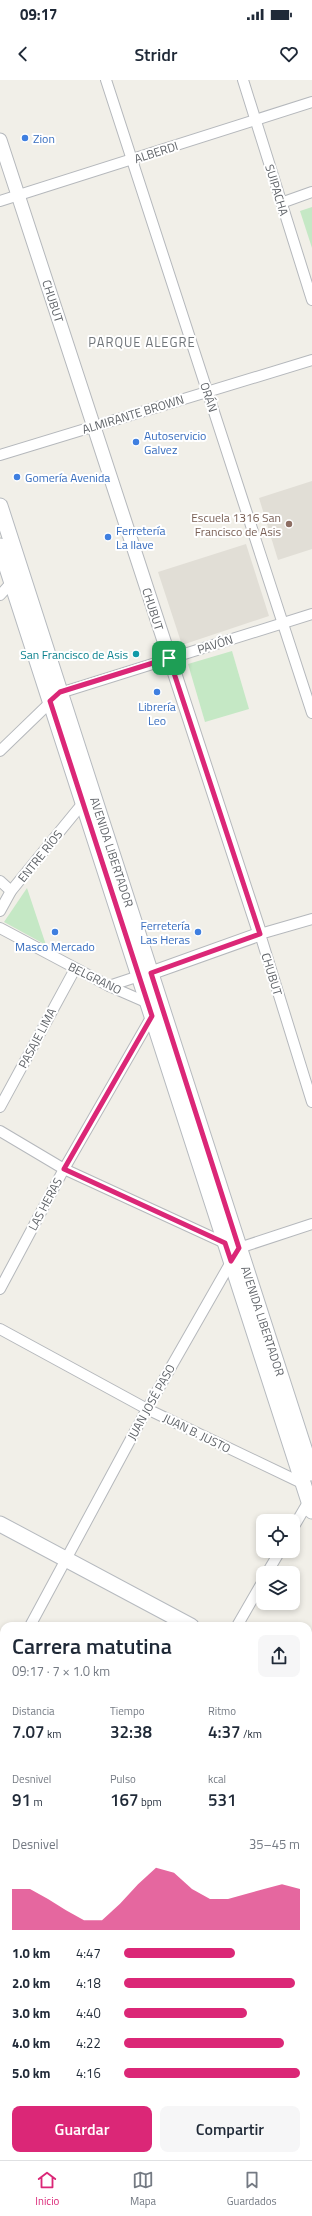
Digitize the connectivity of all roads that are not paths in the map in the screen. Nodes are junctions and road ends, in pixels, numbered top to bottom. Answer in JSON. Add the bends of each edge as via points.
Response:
{"nodes":[{"id":1,"x":106,"y":80,"type":"edge"},
{"id":2,"x":243,"y":80,"type":"edge"},
{"id":3,"x":312,"y":102,"type":"edge"},
{"id":4,"x":256,"y":120,"type":"junction"},
{"id":5,"x":0,"y":140,"type":"edge"},
{"id":6,"x":132,"y":159,"type":"junction"},
{"id":7,"x":312,"y":192,"type":"edge"},
{"id":8,"x":18,"y":195,"type":"junction"},
{"id":9,"x":0,"y":201,"type":"edge"},
{"id":10,"x":281,"y":203,"type":"junction"},
{"id":11,"x":308,"y":275,"type":"edge"},
{"id":12,"x":312,"y":300,"type":"edge"},
{"id":13,"x":312,"y":360,"type":"edge"},
{"id":14,"x":207,"y":392,"type":"junction"},
{"id":15,"x":94,"y":426,"type":"junction"},
{"id":16,"x":0,"y":455,"type":"edge"},
{"id":17,"x":0,"y":506,"type":"edge"},
{"id":18,"x":0,"y":546,"type":"edge"},
{"id":19,"x":12,"y":582,"type":"junction"},
{"id":20,"x":0,"y":595,"type":"edge"},
{"id":21,"x":312,"y":614,"type":"edge"},
{"id":22,"x":283,"y":624,"type":"junction"},
{"id":23,"x":169,"y":658,"type":"junction"},
{"id":24,"x":55,"y":697,"type":"junction"},
{"id":25,"x":312,"y":713,"type":"edge"},
{"id":26,"x":0,"y":751,"type":"edge"},
{"id":27,"x":83,"y":803,"type":"junction"},
{"id":28,"x":0,"y":881,"type":"edge"},
{"id":29,"x":11,"y":891,"type":"junction"},
{"id":30,"x":0,"y":911,"type":"edge"},
{"id":31,"x":312,"y":919,"type":"edge"},
{"id":32,"x":0,"y":928,"type":"edge"},
{"id":33,"x":260,"y":934,"type":"junction"},
{"id":34,"x":75,"y":969,"type":"junction"},
{"id":35,"x":145,"y":974,"type":"junction"},
{"id":36,"x":109,"y":986,"type":"junction"},
{"id":37,"x":150,"y":1009,"type":"junction"},
{"id":38,"x":312,"y":1102,"type":"edge"},
{"id":39,"x":0,"y":1107,"type":"edge"},
{"id":40,"x":0,"y":1131,"type":"edge"},
{"id":41,"x":64,"y":1169,"type":"junction"},
{"id":42,"x":312,"y":1224,"type":"edge"},
{"id":43,"x":232,"y":1245,"type":"junction"},
{"id":44,"x":231,"y":1261,"type":"junction"},
{"id":45,"x":0,"y":1289,"type":"edge"},
{"id":46,"x":0,"y":1329,"type":"edge"},
{"id":47,"x":147,"y":1408,"type":"junction"},
{"id":48,"x":310,"y":1492,"type":"edge"},
{"id":49,"x":300,"y":1514,"type":"edge"},
{"id":50,"x":0,"y":1524,"type":"edge"},
{"id":51,"x":0,"y":1534,"type":"edge"},
{"id":52,"x":64,"y":1563,"type":"junction"},
{"id":53,"x":256,"y":1594,"type":"edge"},
{"id":54,"x":32,"y":1622,"type":"edge"},
{"id":55,"x":165,"y":1622,"type":"edge"},
{"id":56,"x":183,"y":1622,"type":"edge"},
{"id":57,"x":240,"y":1622,"type":"edge"}],
"edges":[{"from":1,"to":6,"type":"street","name":"ORÁN"},
{"from":2,"to":4,"type":"street","name":"SUIPACHA"},
{"from":3,"to":4,"type":"street","name":"ALBERDI"},
{"from":4,"to":6,"type":"street","name":"ALBERDI"},
{"from":4,"to":10,"type":"street","name":"SUIPACHA"},
{"from":5,"to":8,"type":"street","name":"CHUBUT"},
{"from":6,"to":8,"type":"street","name":"ALBERDI"},
{"from":6,"to":14,"type":"street","name":"ORÁN"},
{"from":7,"to":10,"type":"street"},
{"from":8,"to":9,"type":"street","name":"ALBERDI"},
{"from":8,"to":15,"type":"street","name":"CHUBUT"},
{"from":10,"to":11,"type":"street","name":"SUIPACHA"},
{"from":11,"to":12,"type":"street","name":"SUIPACHA"},
{"from":13,"to":14,"type":"street","name":"ALMIRANTE BROWN"},
{"from":14,"to":15,"type":"street","name":"ALMIRANTE BROWN"},
{"from":14,"to":22,"type":"street","name":"ORÁN"},
{"from":15,"to":16,"type":"street","name":"ALMIRANTE BROWN"},
{"from":15,"to":23,"type":"street","name":"CHUBUT"},
{"from":17,"to":24,"type":"main road","name":"AVENIDA LIBERTADOR"},
{"from":18,"to":19,"type":"main road","name":"AVENIDA LIBERTADOR"},
{"from":19,"to":20,"type":"street"},
{"from":19,"to":24,"type":"main road","name":"AVENIDA LIBERTADOR"},
{"from":21,"to":22,"type":"street","name":"PAVÓN"},
{"from":22,"to":23,"type":"street","name":"PAVÓN"},
{"from":22,"to":25,"type":"street","name":"ORÁN"},
{"from":23,"to":24,"type":"street","name":"PAVÓN"},
{"from":23,"to":33,"type":"street","name":"CHUBUT"},
{"from":24,"to":26,"type":"street","name":"PAVÓN"},
{"from":24,"to":27,"type":"main road","name":"AVENIDA LIBERTADOR"},
{"from":24,"to":35,"type":"main road","name":"AVENIDA LIBERTADOR"},
{"from":27,"to":29,"type":"street","name":"ENTRE RÍOS"},
{"from":27,"to":35,"type":"main road","name":"AVENIDA LIBERTADOR"},
{"from":28,"to":29,"type":"street"},
{"from":29,"to":30,"type":"street","name":"ENTRE RÍOS"},
{"from":31,"to":33,"type":"street"},
{"from":32,"to":34,"type":"street","name":"BELGRANO"},
{"from":33,"to":35,"type":"street"},
{"from":33,"to":38,"type":"street","name":"CHUBUT"},
{"from":34,"to":36,"type":"street","name":"BELGRANO"},
{"from":34,"to":39,"type":"street","name":"PASAJE LIMA"},
{"from":35,"to":36,"type":"street"},
{"from":35,"to":37,"type":"main road","name":"AVENIDA LIBERTADOR"},
{"from":35,"to":43,"type":"main road","name":"AVENIDA LIBERTADOR"},
{"from":36,"to":37,"type":"street","name":"BELGRANO"},
{"from":37,"to":41,"type":"street","name":"LAS HERAS"},
{"from":37,"to":43,"type":"main road","name":"AVENIDA LIBERTADOR"},
{"from":40,"to":41,"type":"street"},
{"from":41,"to":43,"type":"street"},
{"from":41,"to":45,"type":"street","name":"LAS HERAS"},
{"from":42,"to":43,"type":"street"},
{"from":43,"to":44,"type":"main road","name":"AVENIDA LIBERTADOR"},
{"from":43,"to":48,"type":"main road","name":"AVENIDA LIBERTADOR"},
{"from":44,"to":47,"type":"street","name":"JUAN JOSÉ PASO"},
{"from":44,"to":48,"type":"main road","name":"AVENIDA LIBERTADOR"},
{"from":46,"to":47,"type":"street","name":"JUAN B. JUSTO"},
{"from":47,"to":48,"type":"street","name":"JUAN B. JUSTO"},
{"from":47,"to":52,"type":"street","name":"JUAN JOSÉ PASO"},
{"from":48,"to":49,"type":"street"},
{"from":50,"to":52,"type":"main road"},
{"from":51,"to":52,"type":"main road"},
{"from":52,"to":54,"type":"street","name":"JUAN JOSÉ PASO"},
{"from":52,"to":55,"type":"main road"},
{"from":52,"to":56,"type":"main road"},
{"from":53,"to":57,"type":"street"}]}
